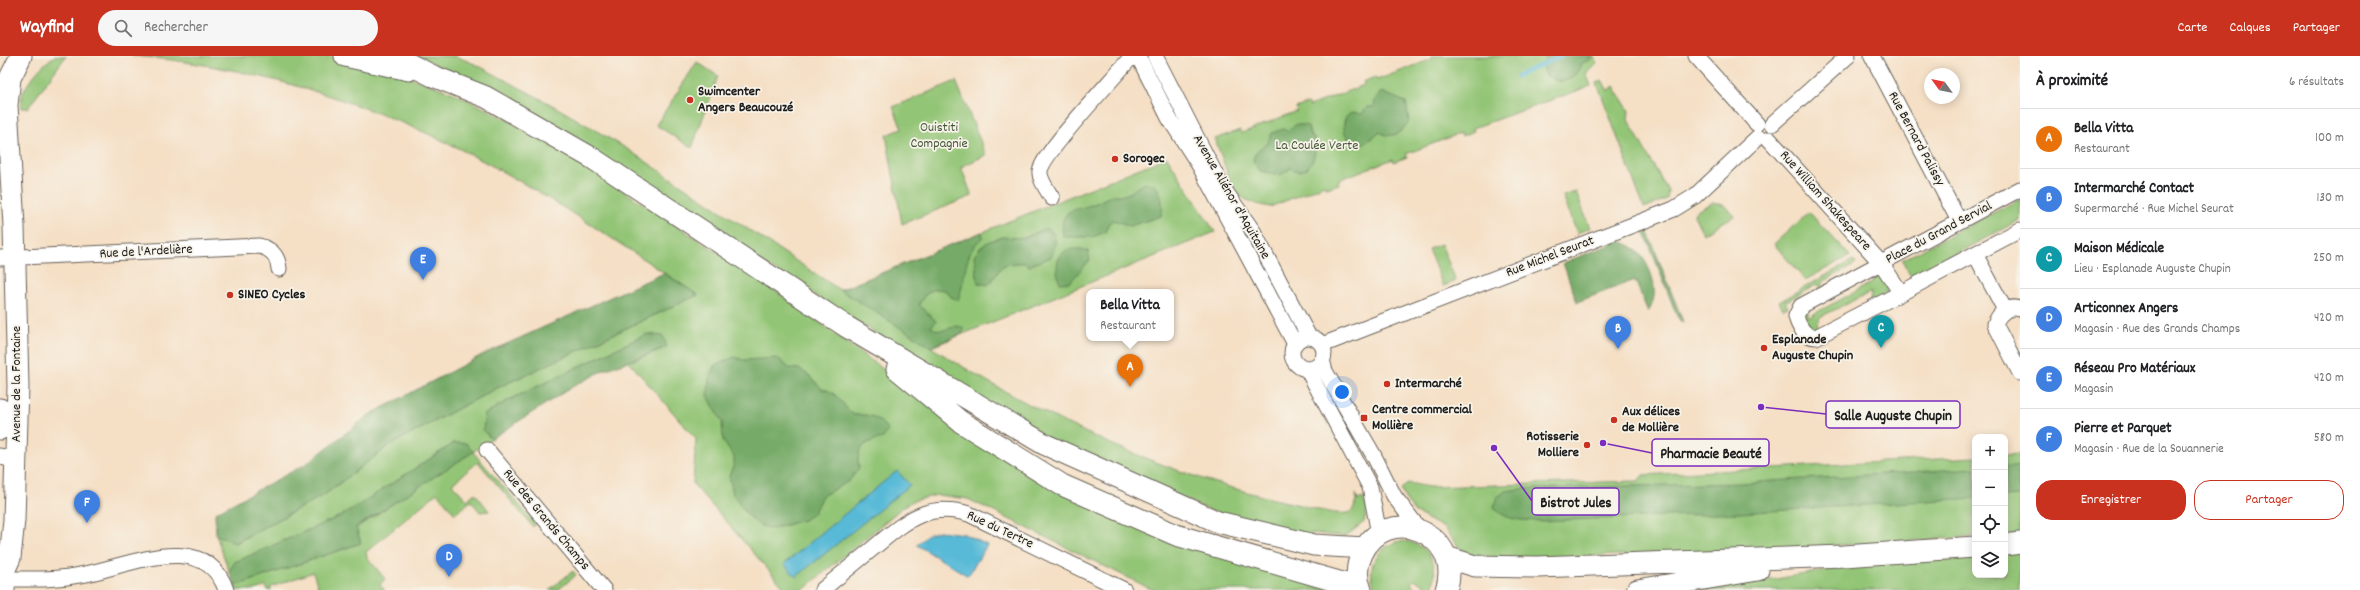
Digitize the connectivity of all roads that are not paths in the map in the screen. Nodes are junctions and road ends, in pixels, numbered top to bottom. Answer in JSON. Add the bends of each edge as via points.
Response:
{"nodes":[{"id":1,"x":21,"y":56,"type":"edge"},
{"id":2,"x":345,"y":56,"type":"edge"},
{"id":3,"x":393,"y":56,"type":"edge"},
{"id":4,"x":1132,"y":56,"type":"edge"},
{"id":5,"x":1138,"y":56,"type":"edge"},
{"id":6,"x":1155,"y":56,"type":"edge"},
{"id":7,"x":1696,"y":56,"type":"edge"},
{"id":8,"x":1848,"y":56,"type":"edge"},
{"id":9,"x":1872,"y":56,"type":"edge"},
{"id":10,"x":0,"y":60,"type":"edge"},
{"id":11,"x":433,"y":76,"type":"junction"},
{"id":12,"x":1113,"y":78,"type":"junction"},
{"id":13,"x":1149,"y":79,"type":"junction"},
{"id":14,"x":1764,"y":131,"type":"junction"},
{"id":15,"x":2020,"y":189,"type":"edge"},
{"id":16,"x":1052,"y":198,"type":"dead end"},
{"id":17,"x":1959,"y":221,"type":"junction"},
{"id":18,"x":2020,"y":230,"type":"edge"},
{"id":19,"x":1975,"y":254,"type":"junction"},
{"id":20,"x":8,"y":258,"type":"edge"},
{"id":21,"x":1881,"y":263,"type":"junction"},
{"id":22,"x":279,"y":269,"type":"dead end"},
{"id":23,"x":1901,"y":293,"type":"junction"},
{"id":24,"x":2013,"y":309,"type":"edge"},
{"id":25,"x":847,"y":328,"type":"junction"},
{"id":26,"x":1309,"y":337,"type":"junction"},
{"id":27,"x":1295,"y":344,"type":"junction"},
{"id":28,"x":1322,"y":352,"type":"junction"},
{"id":29,"x":1307,"y":369,"type":"junction"},
{"id":30,"x":2020,"y":373,"type":"edge"},
{"id":31,"x":0,"y":409,"type":"edge"},
{"id":32,"x":0,"y":416,"type":"edge"},
{"id":33,"x":9,"y":428,"type":"edge"},
{"id":34,"x":487,"y":450,"type":"dead end"},
{"id":35,"x":8,"y":459,"type":"edge"},
{"id":36,"x":1420,"y":530,"type":"junction"},
{"id":37,"x":1379,"y":534,"type":"junction"},
{"id":38,"x":2008,"y":544,"type":"edge"},
{"id":39,"x":2020,"y":544,"type":"edge"},
{"id":40,"x":1972,"y":547,"type":"edge"},
{"id":41,"x":1365,"y":548,"type":"junction"},
{"id":42,"x":0,"y":549,"type":"edge"},
{"id":43,"x":1844,"y":556,"type":"junction"},
{"id":44,"x":1446,"y":557,"type":"junction"},
{"id":45,"x":4,"y":579,"type":"edge"},
{"id":46,"x":1360,"y":589,"type":"edge"},
{"id":47,"x":226,"y":590,"type":"edge"},
{"id":48,"x":604,"y":590,"type":"edge"},
{"id":49,"x":822,"y":590,"type":"edge"},
{"id":50,"x":1124,"y":590,"type":"edge"},
{"id":51,"x":1446,"y":590,"type":"edge"},
{"id":52,"x":1637,"y":590,"type":"edge"}],
"edges":[{"from":1,"to":10,"type":"main road"},
{"from":1,"to":20,"type":"main road","name":"Avenue de la Fontaine","via":[[10,78],[7,105]]},
{"from":2,"to":11,"type":"main road"},
{"from":3,"to":11,"type":"main road"},
{"from":4,"to":12,"type":"street"},
{"from":5,"to":13,"type":"street","name":"Avenue Aliénor d'Aquitaine"},
{"from":6,"to":26,"type":"street","name":"Avenue Aliénor d'Aquitaine","via":[[1221,185],[1252,231]]},
{"from":7,"to":14,"type":"street","name":"Rue William Shakespeare"},
{"from":8,"to":14,"type":"street","name":"Rue Michel Seurat"},
{"from":9,"to":17,"type":"street","name":"Rue Bernard Palissy"},
{"from":11,"to":25,"type":"main road","via":[[486,97],[592,158]]},
{"from":12,"to":13,"type":"street","via":[[1129,74]]},
{"from":12,"to":16,"type":"street","via":[[1042,165],[1040,174]]},
{"from":13,"to":27,"type":"street","name":"Avenue Aliénor d'Aquitaine","via":[[1169,118],[1199,165]]},
{"from":14,"to":21,"type":"street","name":"Rue William Shakespeare"},
{"from":14,"to":28,"type":"street","name":"Rue Michel Seurat","via":[[1695,196],[1674,209]]},
{"from":15,"to":17,"type":"street","name":"Place du Grand Servial"},
{"from":17,"to":21,"type":"street","name":"Place du Grand Servial"},
{"from":18,"to":19,"type":"street"},
{"from":19,"to":23,"type":"street"},
{"from":19,"to":24,"type":"street"},
{"from":20,"to":22,"type":"street","name":"Rue de l'Ardelière","via":[[260,246],[271,251]]},
{"from":20,"to":33,"type":"main road","name":"Avenue de la Fontaine","via":[[18,386]]},
{"from":21,"to":23,"type":"street","name":"Place du Grand Servial"},
{"from":21,"to":23,"type":"street","via":[[1801,306],[1796,316],[1803,331],[1811,337],[1816,337]]},
{"from":24,"to":30,"type":"street","via":[[1997,319],[1996,328]]},
{"from":25,"to":41,"type":"main road","via":[[1044,444],[1218,522],[1314,545]]},
{"from":25,"to":46,"type":"main road","via":[[961,422],[1062,485],[1176,534]]},
{"from":26,"to":27,"type":"street","via":[[1301,338]]},
{"from":26,"to":28,"type":"street","via":[[1314,338]]},
{"from":27,"to":29,"type":"street","via":[[1292,352],[1294,360]]},
{"from":28,"to":29,"type":"street","via":[[1316,366]]},
{"from":28,"to":36,"type":"street","via":[[1326,371],[1394,496]]},
{"from":29,"to":37,"type":"street","via":[[1370,487]]},
{"from":31,"to":32,"type":"main road","name":"Avenue de la Fontaine"},
{"from":32,"to":33,"type":"main road","name":"Avenue de la Fontaine"},
{"from":33,"to":35,"type":"main road","name":"Avenue de la Fontaine"},
{"from":34,"to":48,"type":"street","name":"Rue des Grands Champs"},
{"from":35,"to":45,"type":"main road","name":"Avenue de la Fontaine","via":[[14,520],[10,558]]},
{"from":36,"to":37,"type":"main road","via":[[1399,527]]},
{"from":36,"to":44,"type":"main road","via":[[1436,541]]},
{"from":37,"to":41,"type":"main road"},
{"from":38,"to":39,"type":"main road"},
{"from":40,"to":43,"type":"main road"},
{"from":41,"to":46,"type":"main road","via":[[1358,568]]},
{"from":42,"to":45,"type":"main road"},
{"from":43,"to":44,"type":"main road","via":[[1537,567],[1475,566]]},
{"from":43,"to":52,"type":"main road"},
{"from":44,"to":51,"type":"main road","via":[[1449,571]]},
{"from":45,"to":47,"type":"street","via":[[52,579],[81,575],[167,555],[189,556],[211,566],[224,582]]},
{"from":49,"to":50,"type":"street","name":"Rue du Tertre","via":[[904,522],[921,514],[939,510],[969,514]]}]}
